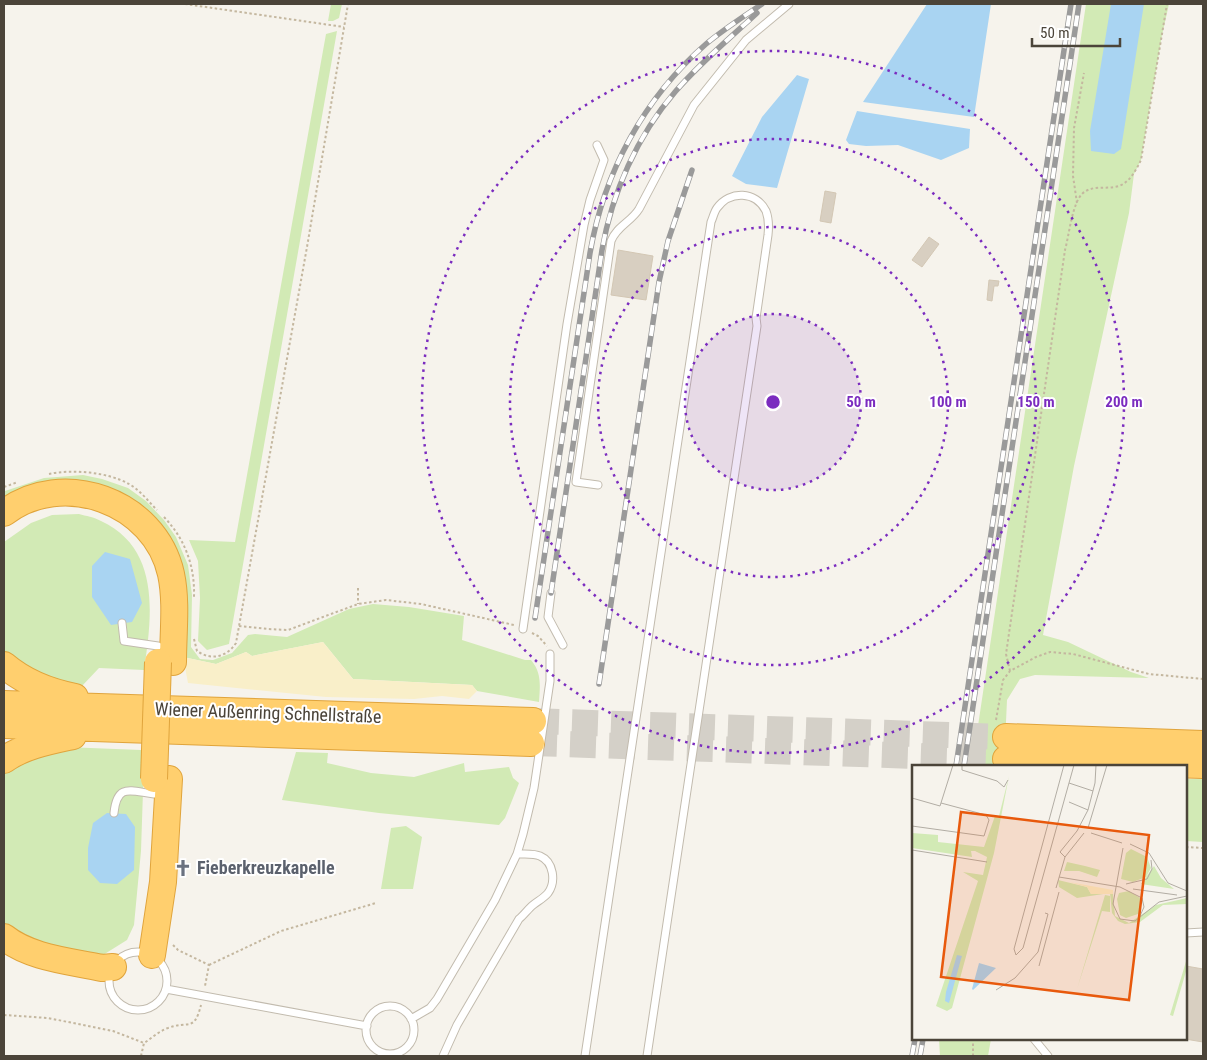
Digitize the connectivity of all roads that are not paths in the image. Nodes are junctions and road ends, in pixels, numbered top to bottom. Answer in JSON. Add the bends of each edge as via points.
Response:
{"nodes":[{"id":1,"x":789,"y":4,"type":"edge"},
{"id":2,"x":597,"y":145,"type":"dead end"},
{"id":3,"x":598,"y":485,"type":"dead end"},
{"id":4,"x":4,"y":513,"type":"edge"},
{"id":5,"x":4,"y":533,"type":"edge"},
{"id":6,"x":551,"y":594,"type":"dead end"},
{"id":7,"x":122,"y":623,"type":"dead end"},
{"id":8,"x":523,"y":629,"type":"road end"},
{"id":9,"x":563,"y":645,"type":"dead end"},
{"id":10,"x":550,"y":654,"type":"road end"},
{"id":11,"x":163,"y":657,"type":"junction"},
{"id":12,"x":4,"y":665,"type":"edge"},
{"id":13,"x":4,"y":704,"type":"edge"},
{"id":14,"x":140,"y":709,"type":"junction"},
{"id":15,"x":4,"y":725,"type":"edge"},
{"id":16,"x":108,"y":729,"type":"junction"},
{"id":17,"x":1203,"y":744,"type":"edge"},
{"id":18,"x":4,"y":760,"type":"edge"},
{"id":19,"x":1203,"y":765,"type":"edge"},
{"id":20,"x":159,"y":784,"type":"junction"},
{"id":21,"x":114,"y":813,"type":"dead end"},
{"id":22,"x":517,"y":854,"type":"junction"},
{"id":23,"x":1203,"y":932,"type":"edge"},
{"id":24,"x":1187,"y":933,"type":"edge"},
{"id":25,"x":4,"y":937,"type":"edge"},
{"id":26,"x":153,"y":950,"type":"junction"},
{"id":27,"x":4,"y":955,"type":"edge"},
{"id":28,"x":111,"y":976,"type":"junction"},
{"id":29,"x":166,"y":989,"type":"junction"},
{"id":30,"x":411,"y":1020,"type":"junction"},
{"id":31,"x":367,"y":1026,"type":"junction"},
{"id":32,"x":1035,"y":1040,"type":"edge"},
{"id":33,"x":393,"y":1055,"type":"edge"},
{"id":34,"x":443,"y":1056,"type":"edge"},
{"id":35,"x":585,"y":1056,"type":"edge"},
{"id":36,"x":647,"y":1056,"type":"edge"},
{"id":37,"x":1048,"y":1056,"type":"edge"}],
"edges":[{"from":1,"to":3,"type":"lane","via":[[746,40],[716,76],[694,105],[640,209],[614,234],[576,482]]},
{"from":2,"to":8,"type":"lane","via":[[604,160],[582,234]]},
{"from":4,"to":11,"type":"highway","via":[[21,501],[41,495],[74,492],[101,497],[120,505],[134,516],[157,542],[171,573],[174,592]]},
{"from":5,"to":11,"type":"highway","via":[[13,525],[58,507],[99,511],[117,520],[138,538],[152,562],[160,598]]},
{"from":6,"to":9,"type":"lane","via":[[548,617]]},
{"from":7,"to":11,"type":"lane","via":[[124,641]]},
{"from":10,"to":22,"type":"lane","via":[[550,681],[534,788]]},
{"from":11,"to":20,"type":"highway"},
{"from":12,"to":14,"type":"highway","via":[[48,690]]},
{"from":13,"to":14,"type":"highway","name":"Wiener Außenring Schnellstraße"},
{"from":14,"to":16,"type":"highway","name":"Wiener Außenring Schnellstraße","via":[[532,732]]},
{"from":15,"to":16,"type":"highway","name":"Wiener Außenring Schnellstraße"},
{"from":16,"to":18,"type":"highway","via":[[31,747]]},
{"from":17,"to":19,"type":"highway","via":[[1003,741]]},
{"from":20,"to":21,"type":"lane","via":[[120,793]]},
{"from":20,"to":26,"type":"highway","via":[[163,882]]},
{"from":22,"to":30,"type":"lane","via":[[495,900],[437,999],[430,1008]]},
{"from":22,"to":34,"type":"lane","via":[[541,856],[546,860],[553,873],[550,892],[519,919],[457,1025]]},
{"from":23,"to":24,"type":"lane"},
{"from":25,"to":28,"type":"highway","via":[[21,948],[102,968]]},
{"from":26,"to":28,"type":"lane","via":[[125,955],[118,960]]},
{"from":26,"to":29,"type":"lane","via":[[167,977]]},
{"from":27,"to":28,"type":"highway","via":[[28,966]]},
{"from":28,"to":29,"type":"lane","via":[[112,993],[124,1006],[133,1009],[150,1007],[158,1002]]},
{"from":29,"to":31,"type":"lane"},
{"from":30,"to":31,"type":"lane","via":[[402,1010],[387,1007],[372,1014]]},
{"from":30,"to":33,"type":"lane","via":[[413,1038],[404,1050]]},
{"from":31,"to":33,"type":"lane","via":[[367,1036],[375,1049]]},
{"from":32,"to":37,"type":"lane"},
{"from":35,"to":36,"type":"lane","via":[[711,222],[716,209],[725,200],[746,195],[766,211],[768,235]]}]}
